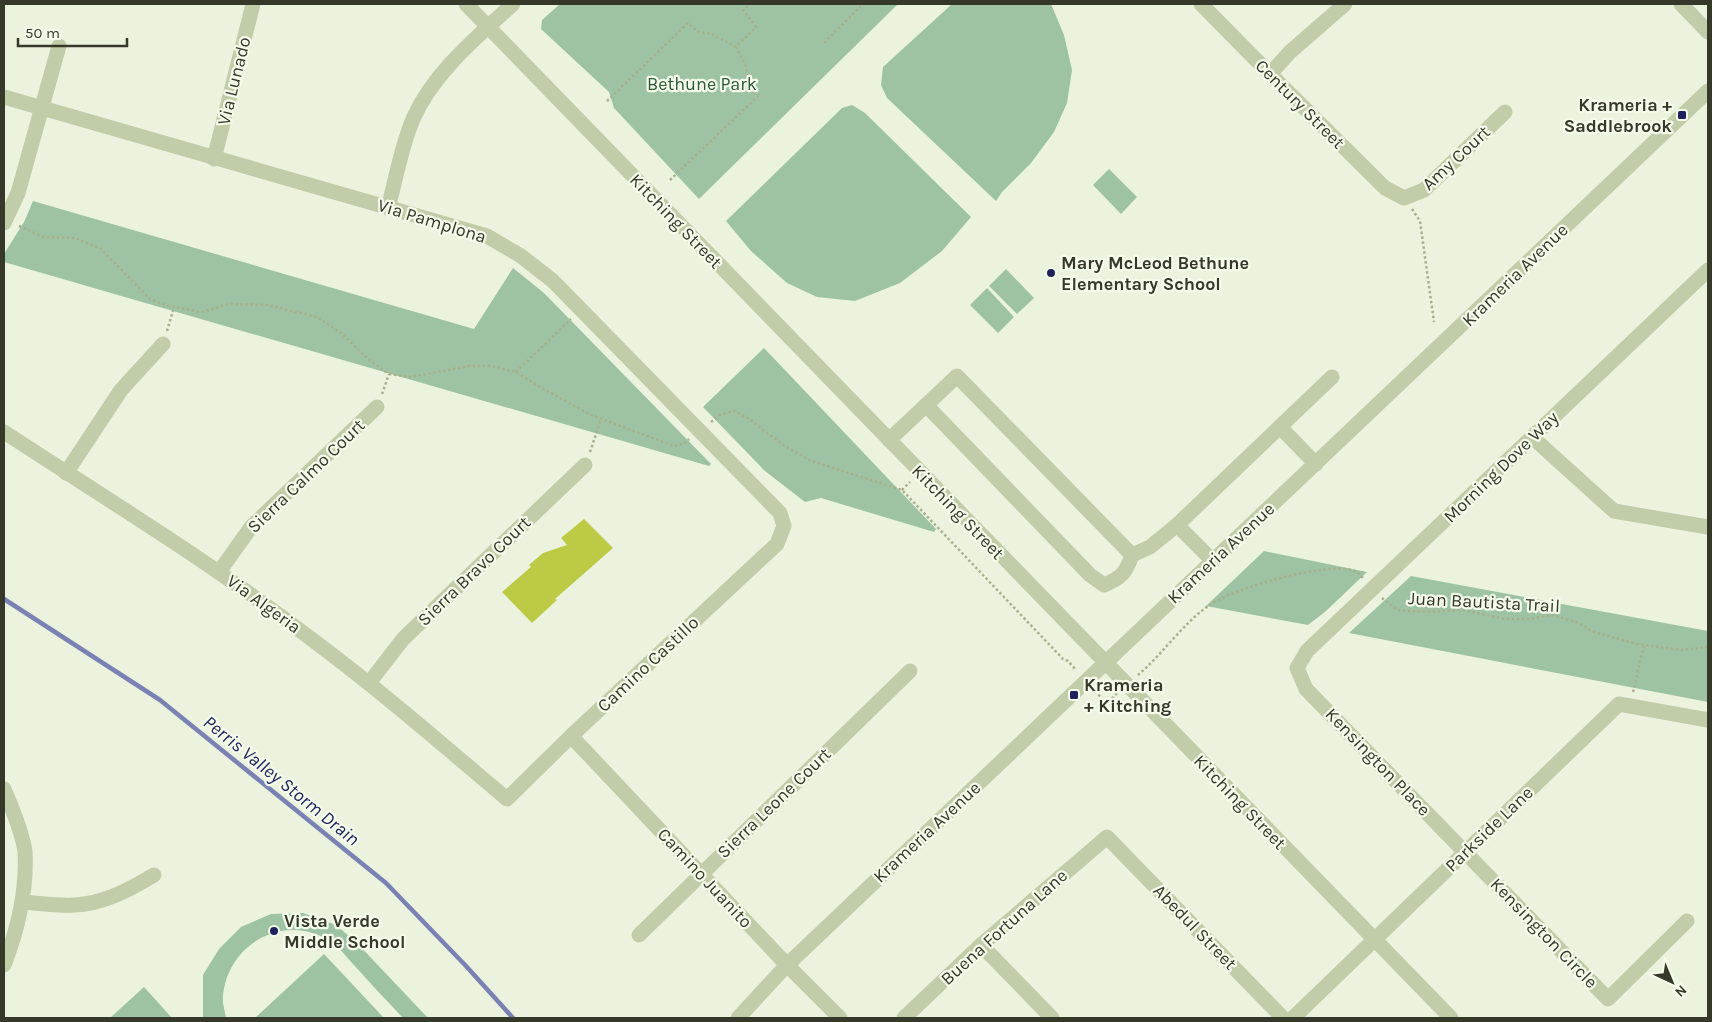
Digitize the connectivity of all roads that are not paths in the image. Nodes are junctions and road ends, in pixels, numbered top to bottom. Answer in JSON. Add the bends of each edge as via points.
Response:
{"nodes":[{"id":1,"x":253,"y":4,"type":"edge"},
{"id":2,"x":466,"y":4,"type":"edge"},
{"id":3,"x":513,"y":4,"type":"edge"},
{"id":4,"x":1201,"y":4,"type":"edge"},
{"id":5,"x":1345,"y":4,"type":"edge"},
{"id":6,"x":1681,"y":4,"type":"edge"},
{"id":7,"x":488,"y":27,"type":"junction"},
{"id":8,"x":1708,"y":32,"type":"edge"},
{"id":9,"x":58,"y":46,"type":"dead end"},
{"id":10,"x":1270,"y":74,"type":"junction"},
{"id":11,"x":1708,"y":91,"type":"edge"},
{"id":12,"x":4,"y":97,"type":"edge"},
{"id":13,"x":41,"y":109,"type":"junction"},
{"id":14,"x":1505,"y":112,"type":"dead end"},
{"id":15,"x":214,"y":159,"type":"junction"},
{"id":16,"x":1404,"y":198,"type":"joint"},
{"id":17,"x":388,"y":208,"type":"junction"},
{"id":18,"x":5,"y":221,"type":"edge"},
{"id":19,"x":1708,"y":270,"type":"edge"},
{"id":20,"x":163,"y":344,"type":"road end"},
{"id":21,"x":1332,"y":376,"type":"dead end"},
{"id":22,"x":926,"y":405,"type":"junction"},
{"id":23,"x":377,"y":407,"type":"road end"},
{"id":24,"x":1280,"y":427,"type":"junction"},
{"id":25,"x":4,"y":432,"type":"edge"},
{"id":26,"x":1532,"y":437,"type":"junction"},
{"id":27,"x":889,"y":440,"type":"junction"},
{"id":28,"x":1316,"y":464,"type":"junction"},
{"id":29,"x":585,"y":465,"type":"road end"},
{"id":30,"x":66,"y":473,"type":"junction"},
{"id":31,"x":1177,"y":525,"type":"junction"},
{"id":32,"x":784,"y":526,"type":"joint"},
{"id":33,"x":1708,"y":527,"type":"edge"},
{"id":34,"x":1132,"y":555,"type":"junction"},
{"id":35,"x":1213,"y":561,"type":"junction"},
{"id":36,"x":219,"y":572,"type":"junction"},
{"id":37,"x":1105,"y":664,"type":"junction"},
{"id":38,"x":1297,"y":668,"type":"joint"},
{"id":39,"x":910,"y":670,"type":"dead end"},
{"id":40,"x":369,"y":683,"type":"junction"},
{"id":41,"x":1708,"y":720,"type":"edge"},
{"id":42,"x":571,"y":736,"type":"junction"},
{"id":43,"x":4,"y":789,"type":"edge"},
{"id":44,"x":507,"y":799,"type":"joint"},
{"id":45,"x":1107,"y":836,"type":"joint"},
{"id":46,"x":1465,"y":852,"type":"junction"},
{"id":47,"x":702,"y":874,"type":"junction"},
{"id":48,"x":154,"y":875,"type":"dead end"},
{"id":49,"x":22,"y":902,"type":"junction"},
{"id":50,"x":1687,"y":922,"type":"dead end"},
{"id":51,"x":639,"y":935,"type":"dead end"},
{"id":52,"x":1375,"y":940,"type":"junction"},
{"id":53,"x":981,"y":945,"type":"junction"},
{"id":54,"x":4,"y":965,"type":"edge"},
{"id":55,"x":787,"y":965,"type":"junction"},
{"id":56,"x":738,"y":1018,"type":"edge"},
{"id":57,"x":840,"y":1018,"type":"edge"},
{"id":58,"x":904,"y":1018,"type":"edge"},
{"id":59,"x":1052,"y":1018,"type":"edge"},
{"id":60,"x":1283,"y":1018,"type":"edge"},
{"id":61,"x":1293,"y":1018,"type":"edge"},
{"id":62,"x":1451,"y":1018,"type":"edge"}],
"edges":[{"from":1,"to":15,"type":"street","name":"Via Lunado"},
{"from":2,"to":7,"type":"street","name":"Kitching Street"},
{"from":3,"to":7,"type":"street"},
{"from":4,"to":10,"type":"street","name":"Century Street"},
{"from":5,"to":10,"type":"street"},
{"from":6,"to":8,"type":"street"},
{"from":7,"to":17,"type":"street","via":[[449,66],[413,119]]},
{"from":7,"to":27,"type":"street","name":"Kitching Street"},
{"from":9,"to":13,"type":"street"},
{"from":10,"to":16,"type":"street","name":"Century Street","via":[[1385,188]]},
{"from":11,"to":28,"type":"street","name":"Krameria Avenue"},
{"from":12,"to":13,"type":"street","name":"Via Pamplona"},
{"from":13,"to":15,"type":"street","name":"Via Pamplona"},
{"from":13,"to":18,"type":"street","via":[[18,193]]},
{"from":14,"to":16,"type":"street","name":"Amy Court","via":[[1424,190]]},
{"from":15,"to":17,"type":"street","name":"Via Pamplona"},
{"from":17,"to":32,"type":"street","name":"Via Pamplona","via":[[488,236],[553,281],[780,513]]},
{"from":19,"to":26,"type":"street","name":"Morning Dove Way"},
{"from":20,"to":30,"type":"street","via":[[121,390]]},
{"from":21,"to":24,"type":"street"},
{"from":22,"to":27,"type":"street"},
{"from":22,"to":34,"type":"street","via":[[957,376]]},
{"from":22,"to":34,"type":"street","via":[[1090,575],[1104,585],[1118,579],[1128,568]]},
{"from":23,"to":36,"type":"street","name":"Sierra Calmo Court","via":[[251,527]]},
{"from":24,"to":28,"type":"street"},
{"from":24,"to":31,"type":"street"},
{"from":25,"to":30,"type":"street","name":"Via Algeria"},
{"from":26,"to":33,"type":"street","via":[[1614,511]]},
{"from":26,"to":38,"type":"street","name":"Morning Dove Way","via":[[1307,651]]},
{"from":27,"to":37,"type":"street","name":"Kitching Street"},
{"from":28,"to":35,"type":"street","name":"Krameria Avenue"},
{"from":29,"to":40,"type":"street","name":"Sierra Bravo Court","via":[[403,639]]},
{"from":30,"to":36,"type":"street","name":"Via Algeria"},
{"from":31,"to":34,"type":"street","via":[[1150,547]]},
{"from":31,"to":35,"type":"street"},
{"from":32,"to":42,"type":"street","name":"Camino Castillo","via":[[777,544]]},
{"from":35,"to":37,"type":"street","name":"Krameria Avenue"},
{"from":36,"to":40,"type":"street","name":"Via Algeria"},
{"from":37,"to":52,"type":"street","name":"Kitching Street"},
{"from":37,"to":55,"type":"street","name":"Krameria Avenue"},
{"from":38,"to":46,"type":"street","name":"Kensington Place","via":[[1306,689]]},
{"from":39,"to":47,"type":"street","name":"Sierra Leone Court"},
{"from":40,"to":44,"type":"street","name":"Via Algeria"},
{"from":41,"to":46,"type":"street","name":"Parkside Lane","via":[[1619,704]]},
{"from":42,"to":44,"type":"street","name":"Camino Castillo"},
{"from":42,"to":47,"type":"street","name":"Camino Juanito"},
{"from":43,"to":49,"type":"street","via":[[25,850]]},
{"from":45,"to":53,"type":"street","name":"Buena Fortuna Lane"},
{"from":45,"to":60,"type":"street","name":"Abedul Street"},
{"from":46,"to":50,"type":"street","name":"Kensington Circle","via":[[1608,999]]},
{"from":46,"to":52,"type":"street","name":"Parkside Lane"},
{"from":47,"to":51,"type":"street","name":"Sierra Leone Court"},
{"from":47,"to":55,"type":"street","name":"Camino Juanito"},
{"from":48,"to":49,"type":"street","via":[[105,900],[75,905]]},
{"from":49,"to":54,"type":"street","via":[[15,937]]},
{"from":52,"to":61,"type":"street","name":"Parkside Lane"},
{"from":52,"to":62,"type":"street","name":"Kitching Street"},
{"from":53,"to":58,"type":"street","name":"Buena Fortuna Lane"},
{"from":53,"to":59,"type":"street"},
{"from":55,"to":56,"type":"street","name":"Krameria Avenue"},
{"from":55,"to":57,"type":"street","name":"Camino Juanito"}]}
